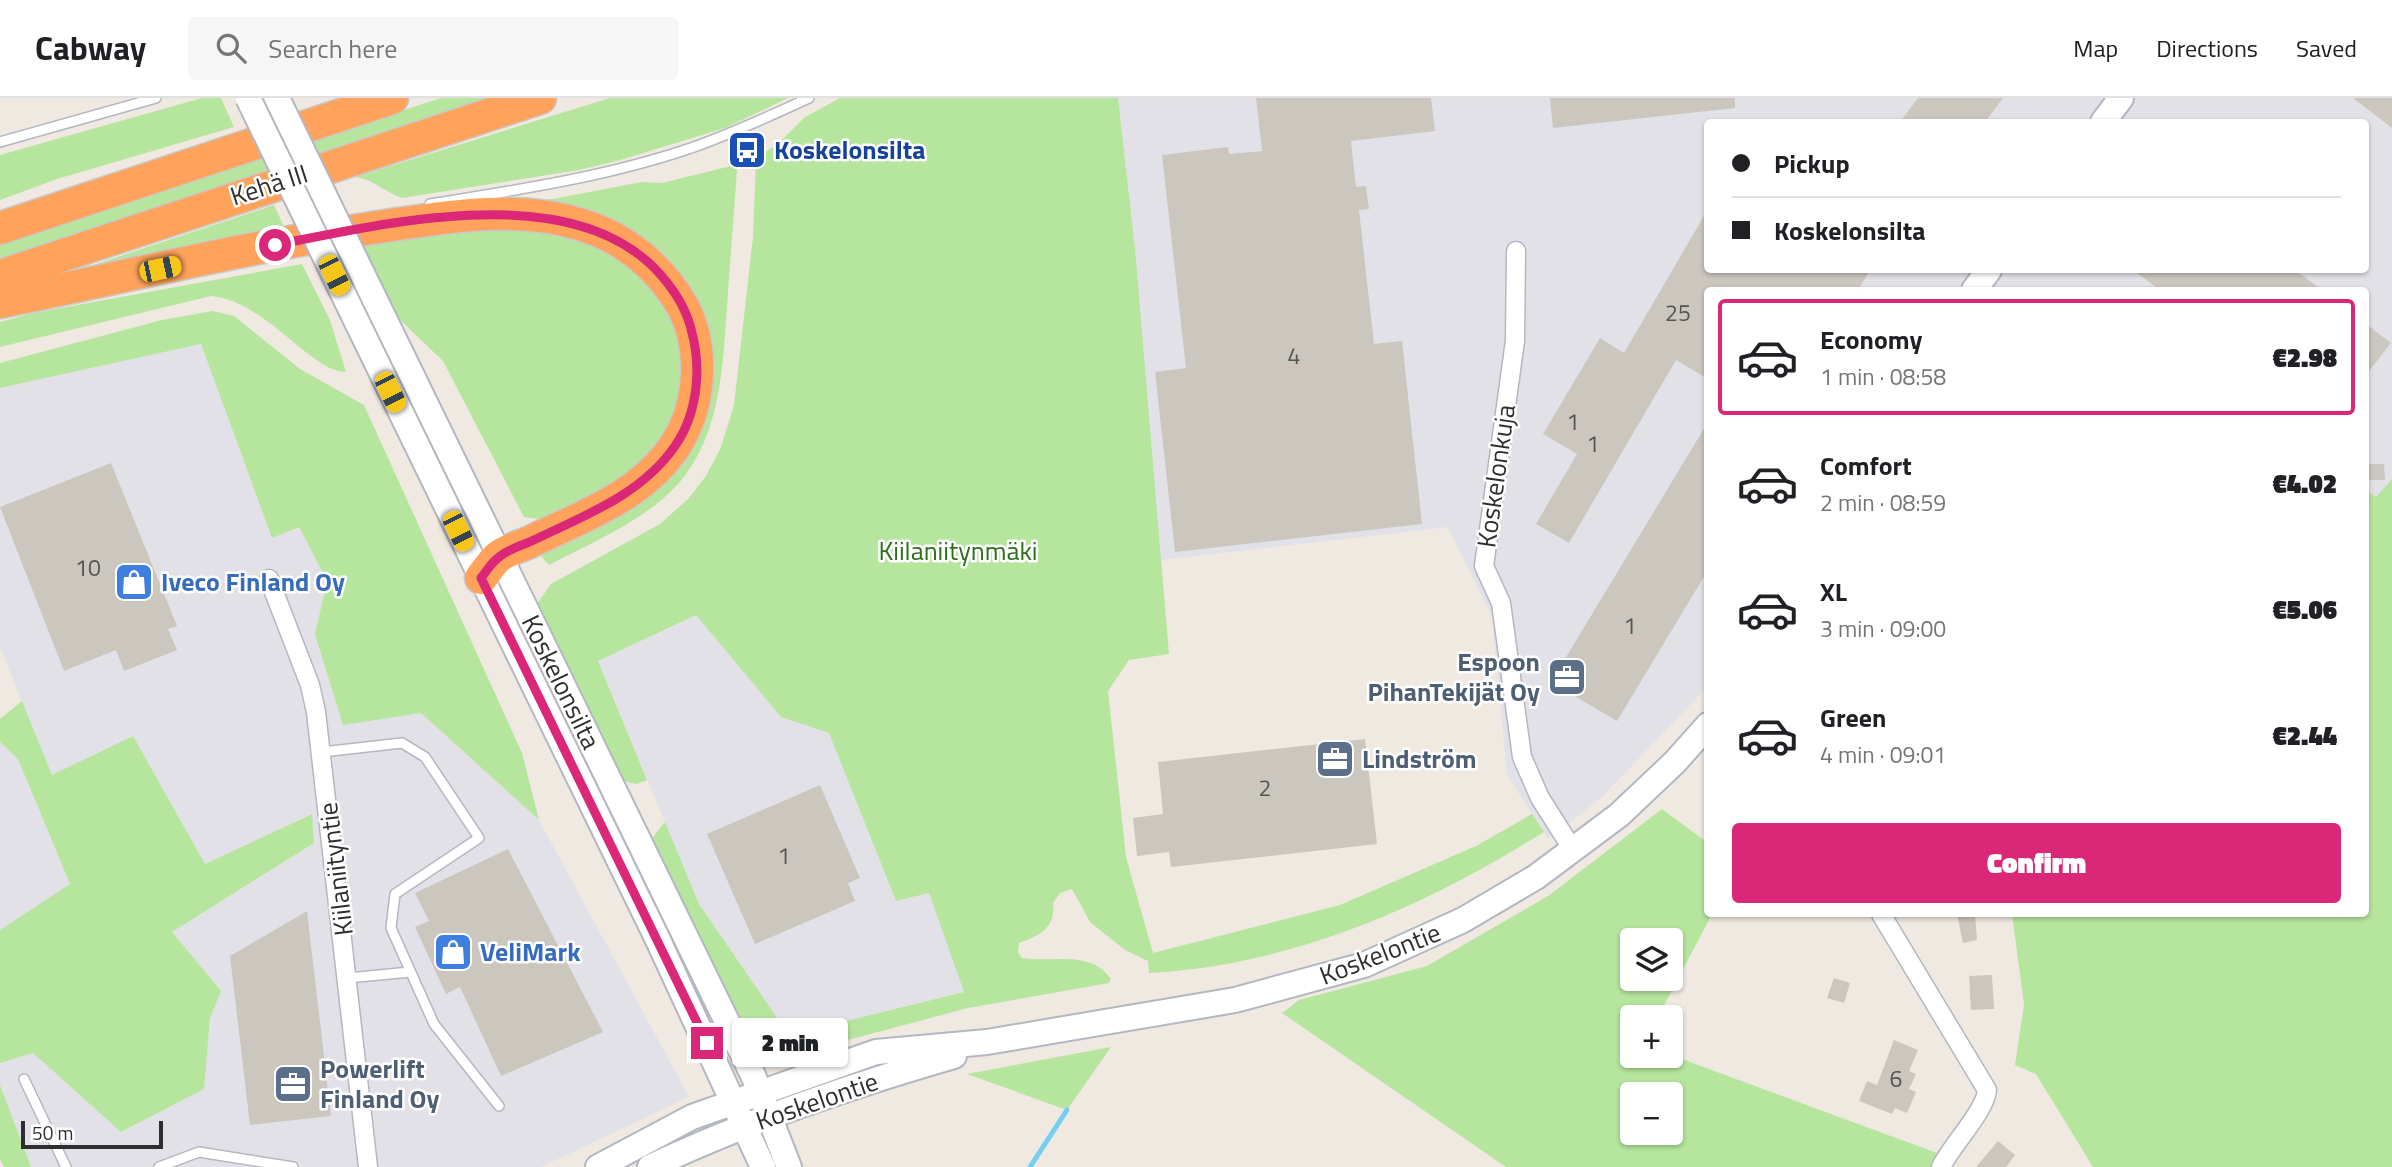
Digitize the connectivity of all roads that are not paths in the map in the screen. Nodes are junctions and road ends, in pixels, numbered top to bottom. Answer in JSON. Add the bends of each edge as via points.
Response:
{"nodes":[{"id":1,"x":156,"y":98,"type":"edge"},
{"id":2,"x":248,"y":98,"type":"edge"},
{"id":3,"x":276,"y":98,"type":"edge"},
{"id":4,"x":392,"y":98,"type":"edge"},
{"id":5,"x":540,"y":98,"type":"edge"},
{"id":6,"x":809,"y":98,"type":"edge"},
{"id":7,"x":2122,"y":98,"type":"edge"},
{"id":8,"x":2104,"y":119,"type":"edge"},
{"id":9,"x":0,"y":142,"type":"edge"},
{"id":10,"x":419,"y":206,"type":"dead end"},
{"id":11,"x":394,"y":213,"type":"dead end"},
{"id":12,"x":0,"y":228,"type":"edge"},
{"id":13,"x":321,"y":236,"type":"junction"},
{"id":14,"x":1516,"y":251,"type":"dead end"},
{"id":15,"x":0,"y":276,"type":"edge"},
{"id":16,"x":0,"y":302,"type":"edge"},
{"id":17,"x":490,"y":567,"type":"junction"},
{"id":18,"x":269,"y":579,"type":"dead end"},
{"id":19,"x":1704,"y":729,"type":"edge"},
{"id":20,"x":322,"y":752,"type":"junction"},
{"id":21,"x":1573,"y":850,"type":"junction"},
{"id":22,"x":1883,"y":917,"type":"edge"},
{"id":23,"x":411,"y":972,"type":"junction"},
{"id":24,"x":348,"y":978,"type":"junction"},
{"id":25,"x":987,"y":1042,"type":"junction"},
{"id":26,"x":24,"y":1079,"type":"dead end"},
{"id":27,"x":760,"y":1092,"type":"junction"},
{"id":28,"x":734,"y":1101,"type":"junction"},
{"id":29,"x":499,"y":1106,"type":"dead end"},
{"id":30,"x":770,"y":1117,"type":"junction"},
{"id":31,"x":744,"y":1126,"type":"junction"},
{"id":32,"x":66,"y":1167,"type":"edge"},
{"id":33,"x":159,"y":1167,"type":"edge"},
{"id":34,"x":293,"y":1167,"type":"edge"},
{"id":35,"x":368,"y":1167,"type":"edge"},
{"id":36,"x":598,"y":1167,"type":"edge"},
{"id":37,"x":650,"y":1167,"type":"edge"},
{"id":38,"x":763,"y":1167,"type":"edge"},
{"id":39,"x":789,"y":1167,"type":"edge"},
{"id":40,"x":1941,"y":1167,"type":"edge"}],
"edges":[{"from":1,"to":9,"type":"lane"},
{"from":2,"to":17,"type":"main road","name":"Koskelonsilta","bridge":true,"via":[[334,275]]},
{"from":3,"to":17,"type":"main road","name":"Koskelonsilta","bridge":true,"via":[[358,265]]},
{"from":4,"to":12,"type":"highway","name":"Kehä III"},
{"from":5,"to":15,"type":"highway","name":"Kehä III"},
{"from":6,"to":10,"type":"lane","via":[[690,148],[618,169]]},
{"from":7,"to":8,"type":"main road"},
{"from":11,"to":13,"type":"lane"},
{"from":13,"to":16,"type":"highway"},
{"from":13,"to":17,"type":"highway","via":[[456,216],[543,217],[581,224],[614,237],[649,261],[673,289],[688,318],[696,348],[692,408],[657,471],[622,496]]},
{"from":14,"to":21,"type":"street","name":"Koskelonkuja","via":[[1516,341],[1484,566],[1501,603],[1522,757],[1540,798]]},
{"from":17,"to":27,"type":"main road","name":"Koskelonsilta"},
{"from":17,"to":28,"type":"main road","name":"Koskelonsilta"},
{"from":18,"to":20,"type":"street","name":"Kiilaniityntie","via":[[310,685]]},
{"from":19,"to":21,"type":"main road","name":"Koskelontie","via":[[1619,815]]},
{"from":20,"to":23,"type":"lane","via":[[402,743],[425,757],[479,838],[395,894],[391,928]]},
{"from":20,"to":24,"type":"street","name":"Kiilaniityntie"},
{"from":21,"to":25,"type":"main road","name":"Koskelontie","via":[[1463,920],[1364,965],[1235,1000]]},
{"from":22,"to":40,"type":"street","via":[[1987,1090]]},
{"from":23,"to":24,"type":"lane"},
{"from":23,"to":29,"type":"lane","via":[[434,1024]]},
{"from":24,"to":35,"type":"street","name":"Kiilaniityntie"},
{"from":25,"to":27,"type":"main road","name":"Koskelontie","via":[[876,1052]]},
{"from":25,"to":30,"type":"main road","name":"Koskelontie"},
{"from":26,"to":32,"type":"lane"},
{"from":27,"to":28,"type":"main road","name":"Koskelontie"},
{"from":27,"to":30,"type":"main road","name":"Koskelonsilta"},
{"from":28,"to":31,"type":"main road","name":"Koskelonsilta"},
{"from":28,"to":36,"type":"main road","name":"Koskelontie","via":[[692,1117]]},
{"from":30,"to":31,"type":"main road","name":"Koskelontie"},
{"from":30,"to":39,"type":"main road","name":"Koskelonsilta"},
{"from":31,"to":37,"type":"main road","name":"Koskelontie"},
{"from":31,"to":38,"type":"main road","name":"Koskelonsilta"},
{"from":33,"to":34,"type":"lane","via":[[199,1152]]}]}
